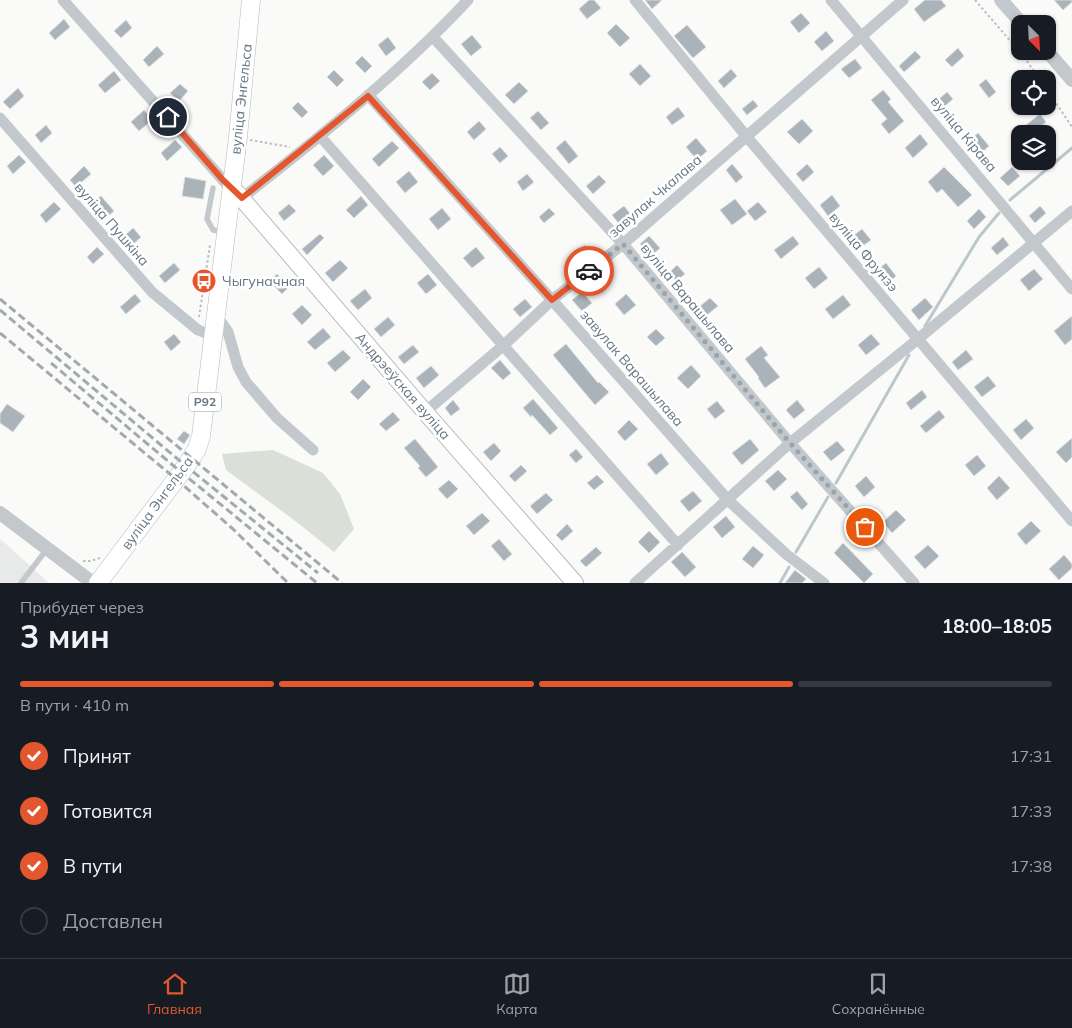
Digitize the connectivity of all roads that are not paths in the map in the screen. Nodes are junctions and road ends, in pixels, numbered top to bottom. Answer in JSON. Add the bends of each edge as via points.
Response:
{"nodes":[{"id":1,"x":63,"y":0,"type":"edge"},
{"id":2,"x":251,"y":0,"type":"edge"},
{"id":3,"x":468,"y":0,"type":"edge"},
{"id":4,"x":635,"y":0,"type":"edge"},
{"id":5,"x":831,"y":0,"type":"edge"},
{"id":6,"x":902,"y":0,"type":"edge"},
{"id":7,"x":1001,"y":0,"type":"edge"},
{"id":8,"x":1014,"y":15,"type":"edge"},
{"id":9,"x":862,"y":36,"type":"junction"},
{"id":10,"x":433,"y":37,"type":"junction"},
{"id":11,"x":1055,"y":60,"type":"edge"},
{"id":12,"x":1072,"y":80,"type":"edge"},
{"id":13,"x":368,"y":96,"type":"junction"},
{"id":14,"x":0,"y":118,"type":"edge"},
{"id":15,"x":320,"y":136,"type":"junction"},
{"id":16,"x":747,"y":137,"type":"junction"},
{"id":17,"x":213,"y":188,"type":"dead end"},
{"id":18,"x":236,"y":193,"type":"junction"},
{"id":19,"x":1072,"y":211,"type":"edge"},
{"id":20,"x":226,"y":232,"type":"junction"},
{"id":21,"x":1034,"y":243,"type":"junction"},
{"id":22,"x":623,"y":244,"type":"junction"},
{"id":23,"x":1072,"y":289,"type":"edge"},
{"id":24,"x":552,"y":300,"type":"junction"},
{"id":25,"x":215,"y":317,"type":"junction"},
{"id":26,"x":213,"y":336,"type":"junction"},
{"id":27,"x":918,"y":340,"type":"junction"},
{"id":28,"x":504,"y":345,"type":"junction"},
{"id":29,"x":425,"y":412,"type":"junction"},
{"id":30,"x":790,"y":443,"type":"junction"},
{"id":31,"x":312,"y":450,"type":"dead end"},
{"id":32,"x":728,"y":500,"type":"junction"},
{"id":33,"x":0,"y":513,"type":"edge"},
{"id":34,"x":1072,"y":521,"type":"edge"},
{"id":35,"x":678,"y":545,"type":"junction"},
{"id":36,"x":48,"y":549,"type":"junction"},
{"id":37,"x":21,"y":583,"type":"edge"},
{"id":38,"x":93,"y":583,"type":"edge"},
{"id":39,"x":98,"y":583,"type":"edge"},
{"id":40,"x":575,"y":583,"type":"edge"},
{"id":41,"x":635,"y":583,"type":"edge"},
{"id":42,"x":824,"y":583,"type":"edge"},
{"id":43,"x":914,"y":583,"type":"edge"}],
"edges":[{"from":1,"to":18,"type":"street"},
{"from":2,"to":18,"type":"main road","name":"вуліца Энгельса","number":"Р92"},
{"from":3,"to":10,"type":"street"},
{"from":4,"to":16,"type":"street","name":"вуліца Фрунзэ"},
{"from":5,"to":9,"type":"street","name":"вуліца Кірава"},
{"from":6,"to":9,"type":"street","name":"завулак Чкалава"},
{"from":7,"to":8,"type":"street"},
{"from":9,"to":16,"type":"street","name":"завулак Чкалава"},
{"from":9,"to":21,"type":"street","name":"вуліца Кірава"},
{"from":10,"to":13,"type":"street"},
{"from":10,"to":22,"type":"street","name":"вуліца Варашылава"},
{"from":11,"to":12,"type":"street"},
{"from":13,"to":15,"type":"street"},
{"from":13,"to":24,"type":"street","name":"завулак Варашылава"},
{"from":14,"to":26,"type":"street","name":"вуліца Пушкіна","via":[[152,292],[198,330]]},
{"from":15,"to":18,"type":"street"},
{"from":15,"to":28,"type":"street"},
{"from":16,"to":22,"type":"street","name":"завулак Чкалава"},
{"from":16,"to":27,"type":"street","name":"вуліца Фрунзэ"},
{"from":17,"to":20,"type":"lane","via":[[207,219],[213,230]]},
{"from":18,"to":20,"type":"main road","name":"вуліца Энгельса","number":"Р92"},
{"from":18,"to":29,"type":"main road","name":"Андрэеўская вуліца"},
{"from":19,"to":21,"type":"street"},
{"from":20,"to":25,"type":"main road","name":"вуліца Энгельса","number":"Р92"},
{"from":21,"to":23,"type":"street","name":"вуліца Кірава"},
{"from":21,"to":27,"type":"street"},
{"from":22,"to":24,"type":"street","name":"завулак Чкалава"},
{"from":22,"to":30,"type":"street","name":"вуліца Варашылава"},
{"from":24,"to":28,"type":"street","name":"завулак Чкалава"},
{"from":24,"to":32,"type":"street","name":"завулак Варашылава"},
{"from":25,"to":26,"type":"main road","name":"вуліца Энгельса","number":"Р92"},
{"from":25,"to":31,"type":"street","via":[[228,332],[246,382],[277,418]]},
{"from":26,"to":39,"type":"main road","name":"вуліца Энгельса","number":"Р92","via":[[197,449]]},
{"from":27,"to":30,"type":"street"},
{"from":27,"to":34,"type":"street","name":"вуліца Фрунзэ"},
{"from":28,"to":29,"type":"street","name":"завулак Чкалава"},
{"from":28,"to":35,"type":"street"},
{"from":29,"to":40,"type":"main road","name":"Андрэеўская вуліца"},
{"from":30,"to":32,"type":"street"},
{"from":30,"to":43,"type":"street","name":"вуліца Варашылава"},
{"from":32,"to":35,"type":"street"},
{"from":32,"to":42,"type":"street","name":"завулак Варашылава","via":[[786,554]]},
{"from":33,"to":36,"type":"street"},
{"from":35,"to":41,"type":"street"},
{"from":36,"to":37,"type":"lane"},
{"from":36,"to":38,"type":"street"}]}
